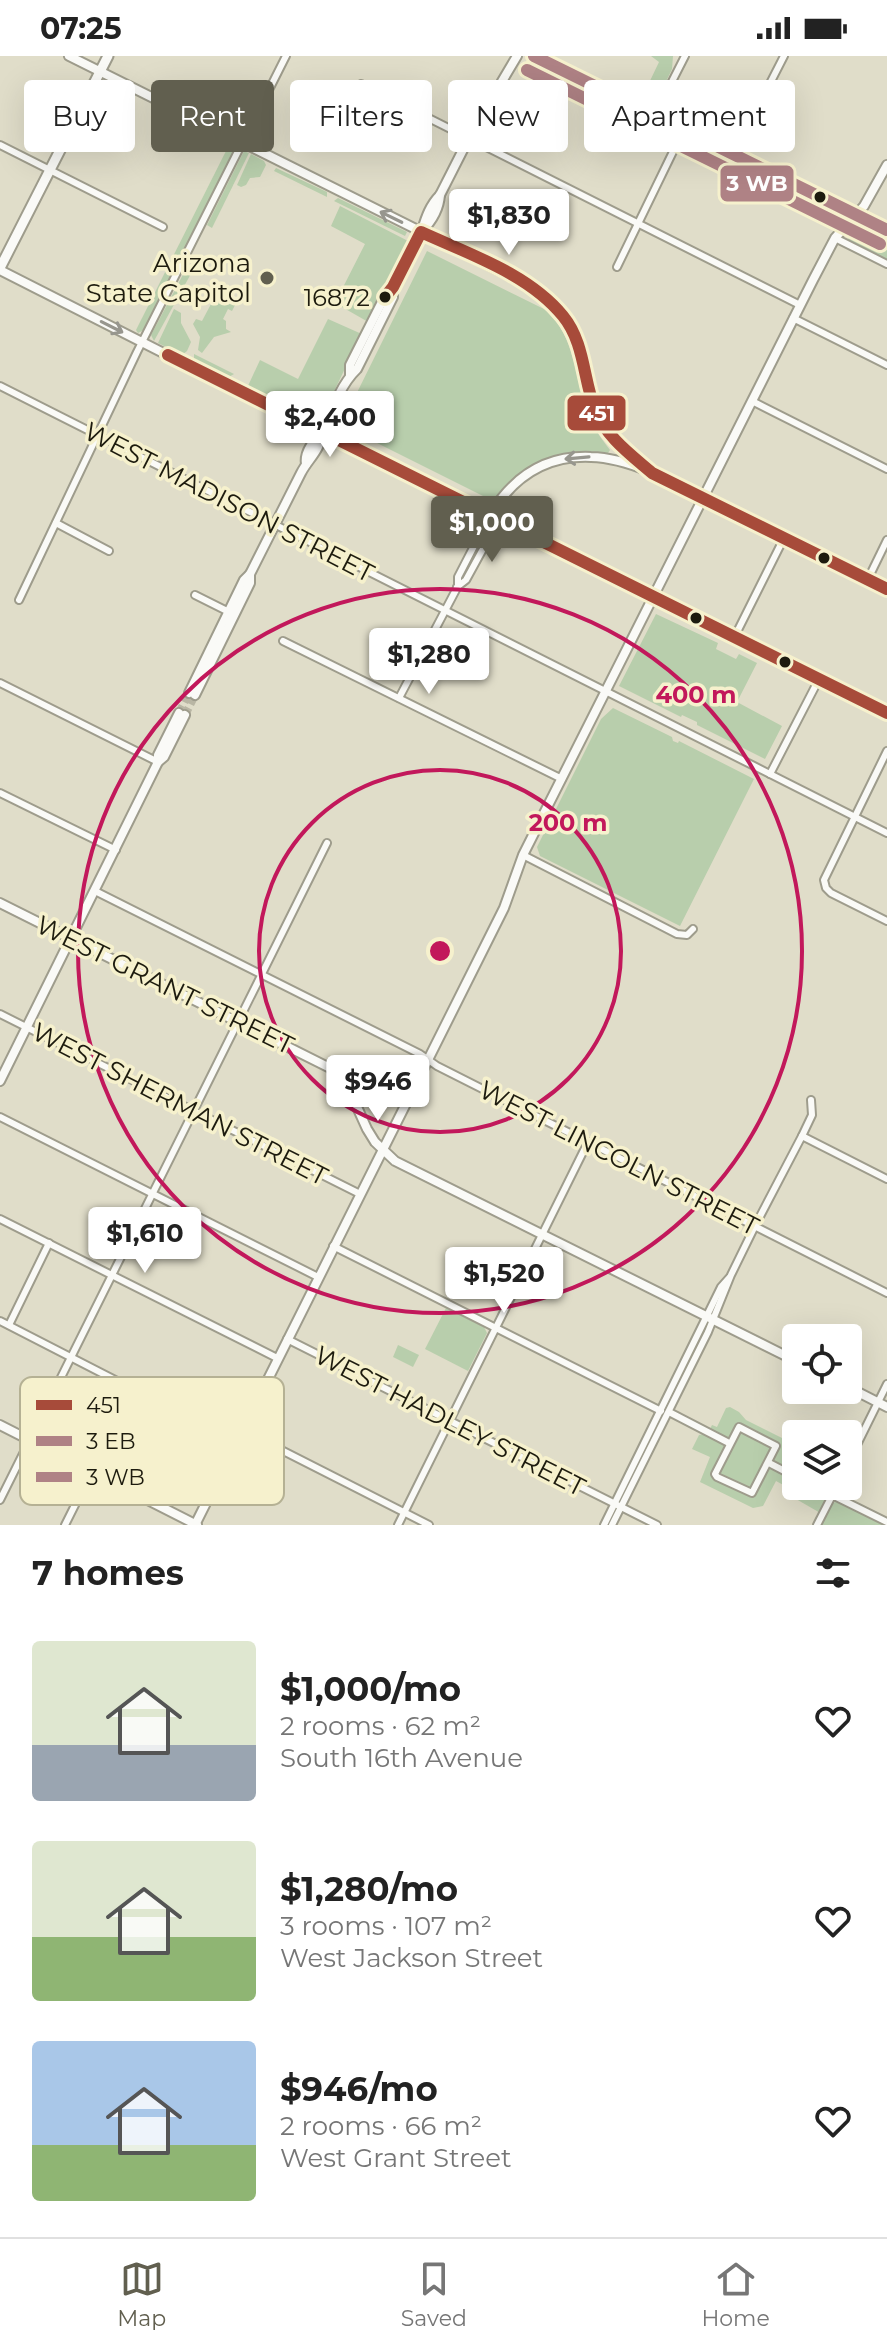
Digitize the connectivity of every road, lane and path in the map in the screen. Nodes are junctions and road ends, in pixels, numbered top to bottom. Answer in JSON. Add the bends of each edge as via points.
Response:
{"nodes":[{"id":1,"x":69,"y":56,"type":"edge"},
{"id":2,"x":108,"y":56,"type":"edge"},
{"id":3,"x":286,"y":56,"type":"edge"},
{"id":4,"x":517,"y":56,"type":"edge"},
{"id":5,"x":534,"y":56,"type":"edge"},
{"id":6,"x":685,"y":56,"type":"edge"},
{"id":7,"x":784,"y":56,"type":"edge"},
{"id":8,"x":100,"y":71,"type":"junction"},
{"id":9,"x":274,"y":80,"type":"edge"},
{"id":10,"x":503,"y":80,"type":"edge"},
{"id":11,"x":584,"y":80,"type":"edge"},
{"id":12,"x":673,"y":80,"type":"edge"},
{"id":13,"x":151,"y":97,"type":"edge"},
{"id":14,"x":0,"y":145,"type":"edge"},
{"id":15,"x":238,"y":152,"type":"edge"},
{"id":16,"x":260,"y":152,"type":"edge"},
{"id":17,"x":462,"y":152,"type":"edge"},
{"id":18,"x":494,"y":152,"type":"edge"},
{"id":19,"x":673,"y":152,"type":"edge"},
{"id":20,"x":730,"y":152,"type":"edge"},
{"id":21,"x":734,"y":154,"type":"junction"},
{"id":22,"x":887,"y":165,"type":"edge"},
{"id":23,"x":49,"y":169,"type":"junction"},
{"id":24,"x":856,"y":214,"type":"junction"},
{"id":25,"x":637,"y":224,"type":"junction"},
{"id":26,"x":163,"y":227,"type":"dead end"},
{"id":27,"x":887,"y":230,"type":"edge"},
{"id":28,"x":421,"y":232,"type":"junction"},
{"id":29,"x":835,"y":238,"type":"junction"},
{"id":30,"x":887,"y":264,"type":"edge"},
{"id":31,"x":617,"y":267,"type":"dead end"},
{"id":32,"x":0,"y":269,"type":"edge"},
{"id":33,"x":800,"y":305,"type":"junction"},
{"id":34,"x":793,"y":318,"type":"junction"},
{"id":35,"x":143,"y":342,"type":"junction"},
{"id":36,"x":887,"y":365,"type":"edge"},
{"id":37,"x":0,"y":386,"type":"edge"},
{"id":38,"x":752,"y":401,"type":"junction"},
{"id":39,"x":321,"y":433,"type":"junction"},
{"id":40,"x":98,"y":436,"type":"junction"},
{"id":41,"x":887,"y":469,"type":"edge"},
{"id":42,"x":652,"y":473,"type":"junction"},
{"id":43,"x":702,"y":498,"type":"junction"},
{"id":44,"x":490,"y":515,"type":"junction"},
{"id":45,"x":501,"y":520,"type":"junction"},
{"id":46,"x":56,"y":523,"type":"junction"},
{"id":47,"x":275,"y":525,"type":"junction"},
{"id":48,"x":784,"y":538,"type":"junction"},
{"id":49,"x":887,"y":540,"type":"edge"},
{"id":50,"x":109,"y":551,"type":"dead end"},
{"id":51,"x":868,"y":579,"type":"junction"},
{"id":52,"x":458,"y":586,"type":"junction"},
{"id":53,"x":887,"y":589,"type":"edge"},
{"id":54,"x":195,"y":595,"type":"dead end"},
{"id":55,"x":654,"y":596,"type":"junction"},
{"id":56,"x":19,"y":600,"type":"dead end"},
{"id":57,"x":431,"y":602,"type":"junction"},
{"id":58,"x":445,"y":609,"type":"junction"},
{"id":59,"x":231,"y":613,"type":"junction"},
{"id":60,"x":735,"y":636,"type":"junction"},
{"id":61,"x":283,"y":641,"type":"dead end"},
{"id":62,"x":819,"y":679,"type":"junction"},
{"id":63,"x":0,"y":683,"type":"edge"},
{"id":64,"x":606,"y":692,"type":"junction"},
{"id":65,"x":192,"y":694,"type":"tunnel mouth"},
{"id":66,"x":399,"y":698,"type":"junction"},
{"id":67,"x":887,"y":713,"type":"edge"},
{"id":68,"x":182,"y":714,"type":"tunnel mouth"},
{"id":69,"x":887,"y":751,"type":"edge"},
{"id":70,"x":158,"y":762,"type":"junction"},
{"id":71,"x":770,"y":774,"type":"junction"},
{"id":72,"x":562,"y":779,"type":"junction"},
{"id":73,"x":0,"y":793,"type":"edge"},
{"id":74,"x":855,"y":817,"type":"junction"},
{"id":75,"x":887,"y":833,"type":"edge"},
{"id":76,"x":327,"y":843,"type":"dead end"},
{"id":77,"x":116,"y":850,"type":"junction"},
{"id":78,"x":523,"y":855,"type":"junction"},
{"id":79,"x":95,"y":891,"type":"junction"},
{"id":80,"x":0,"y":903,"type":"edge"},
{"id":81,"x":887,"y":921,"type":"edge"},
{"id":82,"x":693,"y":929,"type":"dead end"},
{"id":83,"x":71,"y":938,"type":"junction"},
{"id":84,"x":260,"y":975,"type":"junction"},
{"id":85,"x":0,"y":1014,"type":"edge"},
{"id":86,"x":237,"y":1021,"type":"junction"},
{"id":87,"x":27,"y":1027,"type":"junction"},
{"id":88,"x":427,"y":1059,"type":"junction"},
{"id":89,"x":330,"y":1068,"type":"junction"},
{"id":90,"x":0,"y":1081,"type":"edge"},
{"id":91,"x":811,"y":1100,"type":"dead end"},
{"id":92,"x":405,"y":1104,"type":"junction"},
{"id":93,"x":193,"y":1111,"type":"junction"},
{"id":94,"x":0,"y":1117,"type":"edge"},
{"id":95,"x":802,"y":1136,"type":"junction"},
{"id":96,"x":588,"y":1142,"type":"junction"},
{"id":97,"x":382,"y":1150,"type":"junction"},
{"id":98,"x":887,"y":1179,"type":"edge"},
{"id":99,"x":153,"y":1193,"type":"junction"},
{"id":100,"x":360,"y":1194,"type":"junction"},
{"id":101,"x":0,"y":1219,"type":"edge"},
{"id":102,"x":755,"y":1226,"type":"junction"},
{"id":103,"x":541,"y":1234,"type":"junction"},
{"id":104,"x":49,"y":1243,"type":"junction"},
{"id":105,"x":333,"y":1246,"type":"junction"},
{"id":106,"x":111,"y":1275,"type":"junction"},
{"id":107,"x":318,"y":1277,"type":"junction"},
{"id":108,"x":887,"y":1293,"type":"edge"},
{"id":109,"x":710,"y":1319,"type":"junction"},
{"id":110,"x":0,"y":1321,"type":"edge"},
{"id":111,"x":9,"y":1325,"type":"junction"},
{"id":112,"x":495,"y":1328,"type":"junction"},
{"id":113,"x":287,"y":1339,"type":"junction"},
{"id":114,"x":782,"y":1354,"type":"edge"},
{"id":115,"x":70,"y":1357,"type":"junction"},
{"id":116,"x":277,"y":1358,"type":"junction"},
{"id":117,"x":60,"y":1377,"type":"edge"},
{"id":118,"x":109,"y":1377,"type":"edge"},
{"id":119,"x":268,"y":1377,"type":"edge"},
{"id":120,"x":887,"y":1384,"type":"edge"},
{"id":121,"x":862,"y":1394,"type":"edge"},
{"id":122,"x":883,"y":1404,"type":"edge"},
{"id":123,"x":661,"y":1411,"type":"junction"},
{"id":124,"x":669,"y":1412,"type":"junction"},
{"id":125,"x":449,"y":1420,"type":"junction"},
{"id":126,"x":0,"y":1425,"type":"edge"},
{"id":127,"x":20,"y":1435,"type":"edge"},
{"id":128,"x":862,"y":1439,"type":"edge"},
{"id":129,"x":729,"y":1443,"type":"junction"},
{"id":130,"x":284,"y":1451,"type":"edge"},
{"id":131,"x":20,"y":1460,"type":"edge"},
{"id":132,"x":769,"y":1463,"type":"junction"},
{"id":133,"x":782,"y":1470,"type":"edge"},
{"id":134,"x":0,"y":1500,"type":"edge"},
{"id":135,"x":830,"y":1500,"type":"edge"},
{"id":136,"x":842,"y":1500,"type":"edge"},
{"id":137,"x":75,"y":1505,"type":"edge"},
{"id":138,"x":157,"y":1505,"type":"edge"},
{"id":139,"x":206,"y":1505,"type":"edge"},
{"id":140,"x":617,"y":1505,"type":"junction"},
{"id":141,"x":404,"y":1512,"type":"junction"},
{"id":142,"x":887,"y":1522,"type":"edge"},
{"id":143,"x":65,"y":1525,"type":"edge"},
{"id":144,"x":196,"y":1525,"type":"edge"},
{"id":145,"x":398,"y":1525,"type":"edge"},
{"id":146,"x":429,"y":1525,"type":"edge"},
{"id":147,"x":604,"y":1525,"type":"edge"},
{"id":148,"x":612,"y":1525,"type":"edge"},
{"id":149,"x":657,"y":1525,"type":"edge"},
{"id":150,"x":817,"y":1525,"type":"edge"}],
"edges":[{"from":1,"to":8,"type":"main road"},
{"from":2,"to":8,"type":"main road"},
{"from":3,"to":9,"type":"street"},
{"from":4,"to":10,"type":"main road"},
{"from":5,"to":11,"type":"main road"},
{"from":6,"to":12,"type":"street"},
{"from":7,"to":21,"type":"street"},
{"from":8,"to":13,"type":"main road"},
{"from":8,"to":23,"type":"main road"},
{"from":14,"to":23,"type":"street"},
{"from":15,"to":35,"type":"street"},
{"from":28,"to":16,"type":"main road","one_way":true},
{"from":17,"to":28,"type":"main road","via":[[435,214]]},
{"from":18,"to":25,"type":"street"},
{"from":19,"to":25,"type":"street"},
{"from":20,"to":21,"type":"main road"},
{"from":21,"to":24,"type":"main road"},
{"from":22,"to":24,"type":"main road"},
{"from":23,"to":26,"type":"street"},
{"from":23,"to":32,"type":"main road"},
{"from":24,"to":27,"type":"main road"},
{"from":24,"to":29,"type":"main road"},
{"from":25,"to":31,"type":"street"},
{"from":25,"to":33,"type":"street"},
{"from":28,"to":39,"type":"main road"},
{"from":28,"to":42,"type":"main road","via":[[548,300],[575,337],[601,422],[618,446]]},
{"from":29,"to":30,"type":"street"},
{"from":29,"to":33,"type":"main road"},
{"from":32,"to":35,"type":"main road","one_way":true},
{"from":33,"to":34,"type":"main road"},
{"from":34,"to":36,"type":"street"},
{"from":34,"to":38,"type":"main road"},
{"from":35,"to":39,"type":"main road"},
{"from":35,"to":40,"type":"street"},
{"from":37,"to":40,"type":"street","name":"WEST MADISON STREET"},
{"from":38,"to":41,"type":"street"},
{"from":38,"to":43,"type":"main road"},
{"from":39,"to":44,"type":"main road"},
{"from":39,"to":47,"type":"main road"},
{"from":40,"to":46,"type":"street"},
{"from":40,"to":47,"type":"street","name":"WEST MADISON STREET"},
{"from":42,"to":43,"type":"main road"},
{"from":42,"to":44,"type":"main road","one_way":true,"via":[[606,459],[564,459],[535,469],[512,485]]},
{"from":43,"to":48,"type":"main road"},
{"from":43,"to":55,"type":"main road"},
{"from":44,"to":45,"type":"main road"},
{"from":44,"to":52,"type":"street"},
{"from":45,"to":52,"type":"street"},
{"from":45,"to":55,"type":"main road"},
{"from":46,"to":50,"type":"street"},
{"from":46,"to":56,"type":"street"},
{"from":47,"to":57,"type":"street","name":"WEST MADISON STREET"},
{"from":47,"to":59,"type":"main road"},
{"from":48,"to":51,"type":"main road"},
{"from":48,"to":60,"type":"street"},
{"from":49,"to":51,"type":"street"},
{"from":51,"to":53,"type":"main road"},
{"from":52,"to":57,"type":"street","via":[[447,599]]},
{"from":52,"to":58,"type":"street"},
{"from":54,"to":59,"type":"street"},
{"from":55,"to":60,"type":"main road"},
{"from":55,"to":64,"type":"main road"},
{"from":57,"to":58,"type":"street","name":"WEST MADISON STREET"},
{"from":58,"to":64,"type":"street","name":"WEST MADISON STREET"},
{"from":58,"to":66,"type":"street"},
{"from":59,"to":65,"type":"main road"},
{"from":60,"to":62,"type":"main road"},
{"from":61,"to":66,"type":"street"},
{"from":62,"to":67,"type":"main road"},
{"from":62,"to":71,"type":"street"},
{"from":63,"to":70,"type":"street"},
{"from":64,"to":71,"type":"street","name":"WEST MADISON STREET"},
{"from":64,"to":72,"type":"main road"},
{"from":66,"to":72,"type":"street"},
{"from":68,"to":70,"type":"main road"},
{"from":69,"to":74,"type":"street"},
{"from":70,"to":77,"type":"main road"},
{"from":71,"to":74,"type":"street","name":"WEST MADISON STREET"},
{"from":72,"to":78,"type":"main road"},
{"from":73,"to":77,"type":"street"},
{"from":74,"to":75,"type":"street","name":"WEST MADISON STREET"},
{"from":74,"to":81,"type":"street","via":[[825,886]]},
{"from":76,"to":84,"type":"street"},
{"from":77,"to":79,"type":"main road"},
{"from":78,"to":82,"type":"street","via":[[677,934]]},
{"from":78,"to":88,"type":"main road","via":[[504,908]]},
{"from":79,"to":83,"type":"main road"},
{"from":79,"to":84,"type":"street","name":"WEST LINCOLN STREET"},
{"from":80,"to":83,"type":"main road","name":"WEST GRANT STREET"},
{"from":83,"to":86,"type":"main road","name":"WEST GRANT STREET"},
{"from":83,"to":87,"type":"main road"},
{"from":84,"to":86,"type":"street"},
{"from":84,"to":88,"type":"street","name":"WEST LINCOLN STREET"},
{"from":85,"to":87,"type":"street","name":"WEST SHERMAN STREET"},
{"from":86,"to":89,"type":"main road","name":"WEST GRANT STREET"},
{"from":86,"to":93,"type":"street"},
{"from":87,"to":90,"type":"main road"},
{"from":87,"to":93,"type":"street","name":"WEST SHERMAN STREET"},
{"from":88,"to":92,"type":"main road"},
{"from":88,"to":96,"type":"street","name":"WEST LINCOLN STREET"},
{"from":89,"to":92,"type":"street","name":"WEST GRANT STREET"},
{"from":89,"to":97,"type":"main road","name":"WEST GRANT STREET","via":[[348,1087]]},
{"from":91,"to":95,"type":"street","via":[[812,1115]]},
{"from":92,"to":97,"type":"main road"},
{"from":93,"to":99,"type":"street"},
{"from":93,"to":100,"type":"street","name":"WEST SHERMAN STREET"},
{"from":94,"to":99,"type":"street"},
{"from":95,"to":98,"type":"street"},
{"from":95,"to":102,"type":"street"},
{"from":96,"to":102,"type":"street","name":"WEST LINCOLN STREET"},
{"from":96,"to":103,"type":"street"},
{"from":97,"to":100,"type":"main road"},
{"from":97,"to":103,"type":"main road","name":"WEST GRANT STREET"},
{"from":99,"to":106,"type":"street"},
{"from":99,"to":107,"type":"street"},
{"from":100,"to":105,"type":"main road"},
{"from":101,"to":104,"type":"street"},
{"from":102,"to":108,"type":"street","name":"WEST LINCOLN STREET"},
{"from":102,"to":109,"type":"street"},
{"from":103,"to":109,"type":"main road","name":"WEST GRANT STREET"},
{"from":103,"to":112,"type":"street"},
{"from":104,"to":106,"type":"street"},
{"from":104,"to":111,"type":"street"},
{"from":105,"to":107,"type":"main road"},
{"from":105,"to":112,"type":"street"},
{"from":106,"to":115,"type":"street"},
{"from":106,"to":116,"type":"street"},
{"from":107,"to":113,"type":"main road"},
{"from":109,"to":114,"type":"main road","name":"WEST GRANT STREET"},
{"from":109,"to":123,"type":"street"},
{"from":109,"to":124,"type":"street"},
{"from":110,"to":111,"type":"street"},
{"from":111,"to":115,"type":"street"},
{"from":112,"to":123,"type":"street"},
{"from":112,"to":125,"type":"street"},
{"from":113,"to":116,"type":"main road"},
{"from":113,"to":125,"type":"street","name":"WEST HADLEY STREET"},
{"from":115,"to":117,"type":"street"},
{"from":115,"to":118,"type":"street"},
{"from":116,"to":119,"type":"main road"},
{"from":120,"to":122,"type":"street"},
{"from":121,"to":122,"type":"main road"},
{"from":122,"to":128,"type":"street"},
{"from":123,"to":140,"type":"street"},
{"from":124,"to":129,"type":"street"},
{"from":124,"to":140,"type":"street"},
{"from":125,"to":140,"type":"street","name":"WEST HADLEY STREET"},
{"from":125,"to":141,"type":"street"},
{"from":126,"to":127,"type":"main road"},
{"from":129,"to":132,"type":"street","via":[[739,1427],[776,1446]]},
{"from":129,"to":132,"type":"street","via":[[717,1477],[752,1493]]},
{"from":130,"to":141,"type":"street"},
{"from":131,"to":134,"type":"street"},
{"from":132,"to":133,"type":"street"},
{"from":135,"to":150,"type":"street"},
{"from":136,"to":142,"type":"street"},
{"from":137,"to":143,"type":"street"},
{"from":138,"to":144,"type":"main road"},
{"from":139,"to":144,"type":"main road"},
{"from":140,"to":147,"type":"street"},
{"from":140,"to":148,"type":"street"},
{"from":140,"to":149,"type":"street","name":"WEST HADLEY STREET"},
{"from":141,"to":145,"type":"street"},
{"from":141,"to":146,"type":"street"}]}
